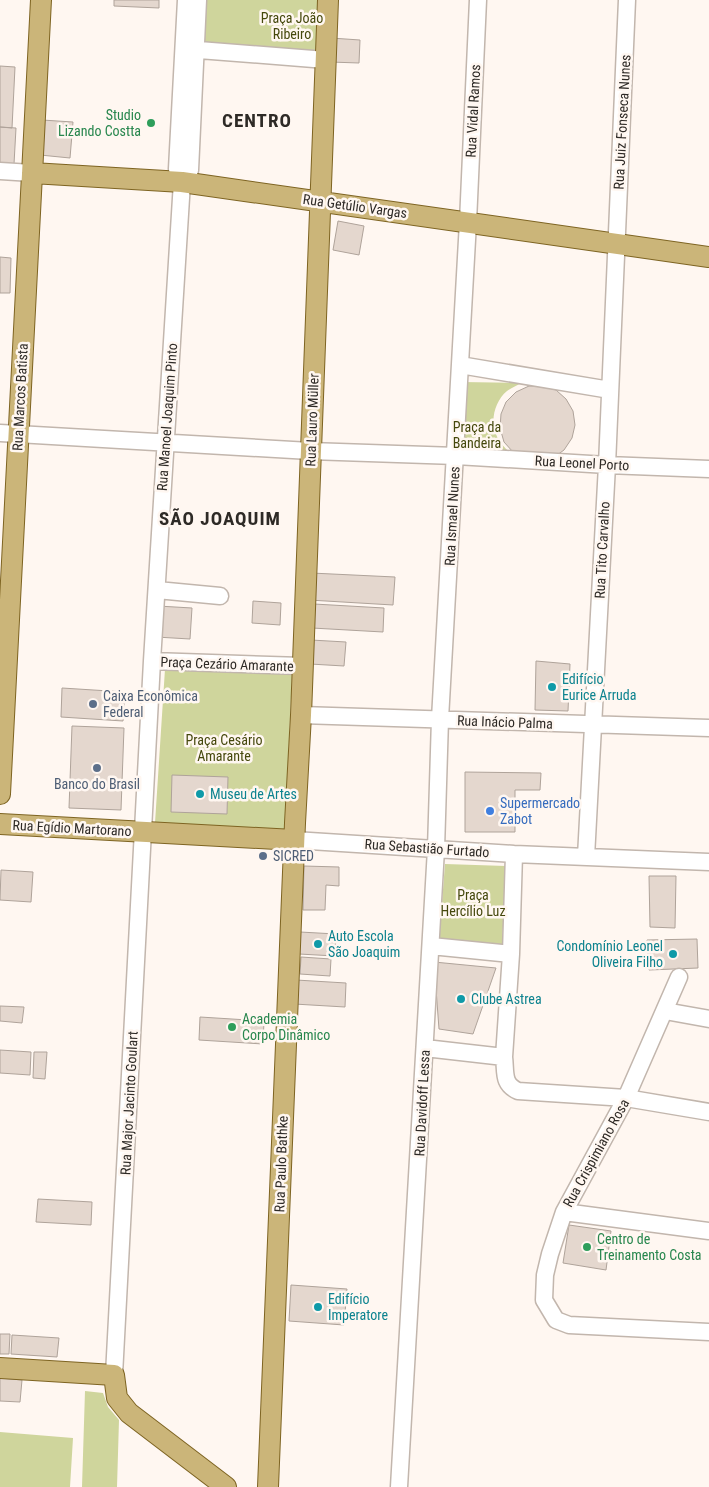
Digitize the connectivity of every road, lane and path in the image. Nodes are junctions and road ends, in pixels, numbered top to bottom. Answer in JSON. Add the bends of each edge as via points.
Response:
{"nodes":[{"id":1,"x":41,"y":0,"type":"edge"},
{"id":2,"x":186,"y":0,"type":"edge"},
{"id":3,"x":198,"y":0,"type":"edge"},
{"id":4,"x":328,"y":0,"type":"edge"},
{"id":5,"x":478,"y":0,"type":"edge"},
{"id":6,"x":628,"y":0,"type":"edge"},
{"id":7,"x":190,"y":49,"type":"junction"},
{"id":8,"x":326,"y":60,"type":"junction"},
{"id":9,"x":0,"y":171,"type":"edge"},
{"id":10,"x":32,"y":173,"type":"junction"},
{"id":11,"x":182,"y":182,"type":"junction"},
{"id":12,"x":321,"y":200,"type":"junction"},
{"id":13,"x":468,"y":222,"type":"junction"},
{"id":14,"x":616,"y":243,"type":"junction"},
{"id":15,"x":709,"y":257,"type":"edge"},
{"id":16,"x":460,"y":365,"type":"junction"},
{"id":17,"x":610,"y":390,"type":"junction"},
{"id":18,"x":9,"y":434,"type":"edge"},
{"id":19,"x":165,"y":443,"type":"junction"},
{"id":20,"x":310,"y":451,"type":"junction"},
{"id":21,"x":456,"y":456,"type":"junction"},
{"id":22,"x":607,"y":465,"type":"junction"},
{"id":23,"x":709,"y":469,"type":"edge"},
{"id":24,"x":5,"y":586,"type":"edge"},
{"id":25,"x":156,"y":590,"type":"junction"},
{"id":26,"x":220,"y":596,"type":"dead end"},
{"id":27,"x":152,"y":661,"type":"junction"},
{"id":28,"x":302,"y":666,"type":"junction"},
{"id":29,"x":301,"y":715,"type":"junction"},
{"id":30,"x":440,"y":719,"type":"junction"},
{"id":31,"x":592,"y":724,"type":"junction"},
{"id":32,"x":709,"y":728,"type":"edge"},
{"id":33,"x":0,"y":794,"type":"edge"},
{"id":34,"x":0,"y":824,"type":"edge"},
{"id":35,"x":144,"y":832,"type":"junction"},
{"id":36,"x":294,"y":840,"type":"junction"},
{"id":37,"x":436,"y":849,"type":"junction"},
{"id":38,"x":514,"y":854,"type":"junction"},
{"id":39,"x":586,"y":857,"type":"junction"},
{"id":40,"x":709,"y":862,"type":"edge"},
{"id":41,"x":431,"y":946,"type":"junction"},
{"id":42,"x":511,"y":954,"type":"junction"},
{"id":43,"x":679,"y":977,"type":"dead end"},
{"id":44,"x":665,"y":1011,"type":"junction"},
{"id":45,"x":709,"y":1019,"type":"edge"},
{"id":46,"x":425,"y":1048,"type":"junction"},
{"id":47,"x":504,"y":1057,"type":"junction"},
{"id":48,"x":626,"y":1098,"type":"junction"},
{"id":49,"x":709,"y":1112,"type":"edge"},
{"id":50,"x":564,"y":1212,"type":"junction"},
{"id":51,"x":709,"y":1231,"type":"edge"},
{"id":52,"x":709,"y":1332,"type":"edge"},
{"id":53,"x":0,"y":1368,"type":"edge"},
{"id":54,"x":114,"y":1375,"type":"junction"},
{"id":55,"x":226,"y":1487,"type":"edge"},
{"id":56,"x":268,"y":1487,"type":"edge"},
{"id":57,"x":399,"y":1487,"type":"edge"}],
"edges":[{"from":1,"to":10,"type":"main road","name":"Rua Marcos Batista"},
{"from":2,"to":7,"type":"street","name":"Rua Manoel Joaquim Pinto"},
{"from":3,"to":7,"type":"street","name":"Rua Manoel Joaquim Pinto"},
{"from":4,"to":8,"type":"main road","name":"Rua Lauro Müller"},
{"from":5,"to":13,"type":"street","name":"Rua Vidal Ramos"},
{"from":6,"to":14,"type":"street","name":"Rua Juiz Fonseca Nunes"},
{"from":7,"to":8,"type":"street"},
{"from":7,"to":11,"type":"street","name":"Rua Manoel Joaquim Pinto","via":[[177,169]]},
{"from":8,"to":12,"type":"main road","name":"Rua Lauro Müller"},
{"from":9,"to":10,"type":"street","name":"Rua Getúlio Vargas"},
{"from":10,"to":11,"type":"main road","name":"Rua Getúlio Vargas"},
{"from":10,"to":18,"type":"main road","name":"Rua Marcos Batista"},
{"from":11,"to":12,"type":"main road","name":"Rua Getúlio Vargas"},
{"from":11,"to":19,"type":"street","name":"Rua Manoel Joaquim Pinto"},
{"from":12,"to":13,"type":"main road","name":"Rua Getúlio Vargas"},
{"from":12,"to":20,"type":"main road","name":"Rua Lauro Müller"},
{"from":13,"to":14,"type":"main road","name":"Rua Getúlio Vargas"},
{"from":13,"to":16,"type":"street","name":"Rua Ismael Nunes"},
{"from":14,"to":15,"type":"main road","name":"Rua Getúlio Vargas"},
{"from":14,"to":17,"type":"street","name":"Rua Tito Carvalho"},
{"from":16,"to":17,"type":"street"},
{"from":16,"to":21,"type":"street","name":"Rua Ismael Nunes"},
{"from":17,"to":22,"type":"street","name":"Rua Tito Carvalho"},
{"from":18,"to":19,"type":"street","name":"Rua Leonel Porto"},
{"from":18,"to":24,"type":"main road","name":"Rua Marcos Batista"},
{"from":19,"to":20,"type":"street","name":"Rua Leonel Porto"},
{"from":19,"to":25,"type":"street","name":"Rua Manoel Joaquim Pinto"},
{"from":20,"to":21,"type":"street","name":"Rua Leonel Porto"},
{"from":20,"to":28,"type":"main road","name":"Rua Lauro Müller"},
{"from":21,"to":22,"type":"street","name":"Rua Leonel Porto"},
{"from":21,"to":30,"type":"street","name":"Rua Ismael Nunes"},
{"from":22,"to":23,"type":"street","name":"Rua Leonel Porto"},
{"from":22,"to":31,"type":"street","name":"Rua Tito Carvalho"},
{"from":24,"to":33,"type":"main road","name":"Rua Marcos Batista"},
{"from":25,"to":26,"type":"street"},
{"from":25,"to":27,"type":"street","name":"Rua Manoel Joaquim Pinto"},
{"from":27,"to":28,"type":"street","name":"Praça Cezário Amarante"},
{"from":27,"to":35,"type":"street","name":"Rua Manoel Joaquim Pinto"},
{"from":28,"to":29,"type":"main road","name":"Rua Lauro Müller"},
{"from":29,"to":30,"type":"street","name":"Rua Inácio Palma"},
{"from":29,"to":36,"type":"main road","name":"Rua Lauro Müller"},
{"from":30,"to":31,"type":"street","name":"Rua Inácio Palma"},
{"from":30,"to":37,"type":"street","name":"Rua Davidoff Lessa"},
{"from":31,"to":32,"type":"street","name":"Rua Inácio Palma"},
{"from":31,"to":39,"type":"street","name":"Rua Tito Carvalho"},
{"from":34,"to":35,"type":"main road","name":"Rua Egídio Martorano"},
{"from":35,"to":36,"type":"main road","name":"Rua Sebastião Furtado"},
{"from":35,"to":54,"type":"street","name":"Rua Major Jacinto Goulart"},
{"from":36,"to":37,"type":"street","name":"Rua Sebastião Furtado"},
{"from":36,"to":56,"type":"main road","name":"Rua Paulo Bathke"},
{"from":37,"to":38,"type":"street","name":"Rua Sebastião Furtado"},
{"from":37,"to":41,"type":"street","name":"Rua Davidoff Lessa"},
{"from":38,"to":39,"type":"street","name":"Rua Sebastião Furtado"},
{"from":38,"to":42,"type":"street"},
{"from":39,"to":40,"type":"street","name":"Rua Sebastião Furtado"},
{"from":41,"to":42,"type":"street"},
{"from":41,"to":46,"type":"street","name":"Rua Davidoff Lessa"},
{"from":42,"to":47,"type":"street"},
{"from":43,"to":44,"type":"street","name":"Rua Crispimiano Rosa"},
{"from":44,"to":45,"type":"street"},
{"from":44,"to":48,"type":"street","name":"Rua Crispimiano Rosa"},
{"from":46,"to":47,"type":"street"},
{"from":46,"to":57,"type":"street","name":"Rua Davidoff Lessa"},
{"from":47,"to":48,"type":"street","via":[[507,1083],[518,1091]]},
{"from":48,"to":49,"type":"street"},
{"from":48,"to":50,"type":"street","name":"Rua Crispimiano Rosa"},
{"from":50,"to":51,"type":"street"},
{"from":50,"to":52,"type":"street","name":"Rua Crispimiano Rosa","via":[[545,1275],[544,1300],[556,1320],[569,1325]]},
{"from":53,"to":54,"type":"main road"},
{"from":54,"to":55,"type":"main road","via":[[117,1398],[129,1413]]}]}
